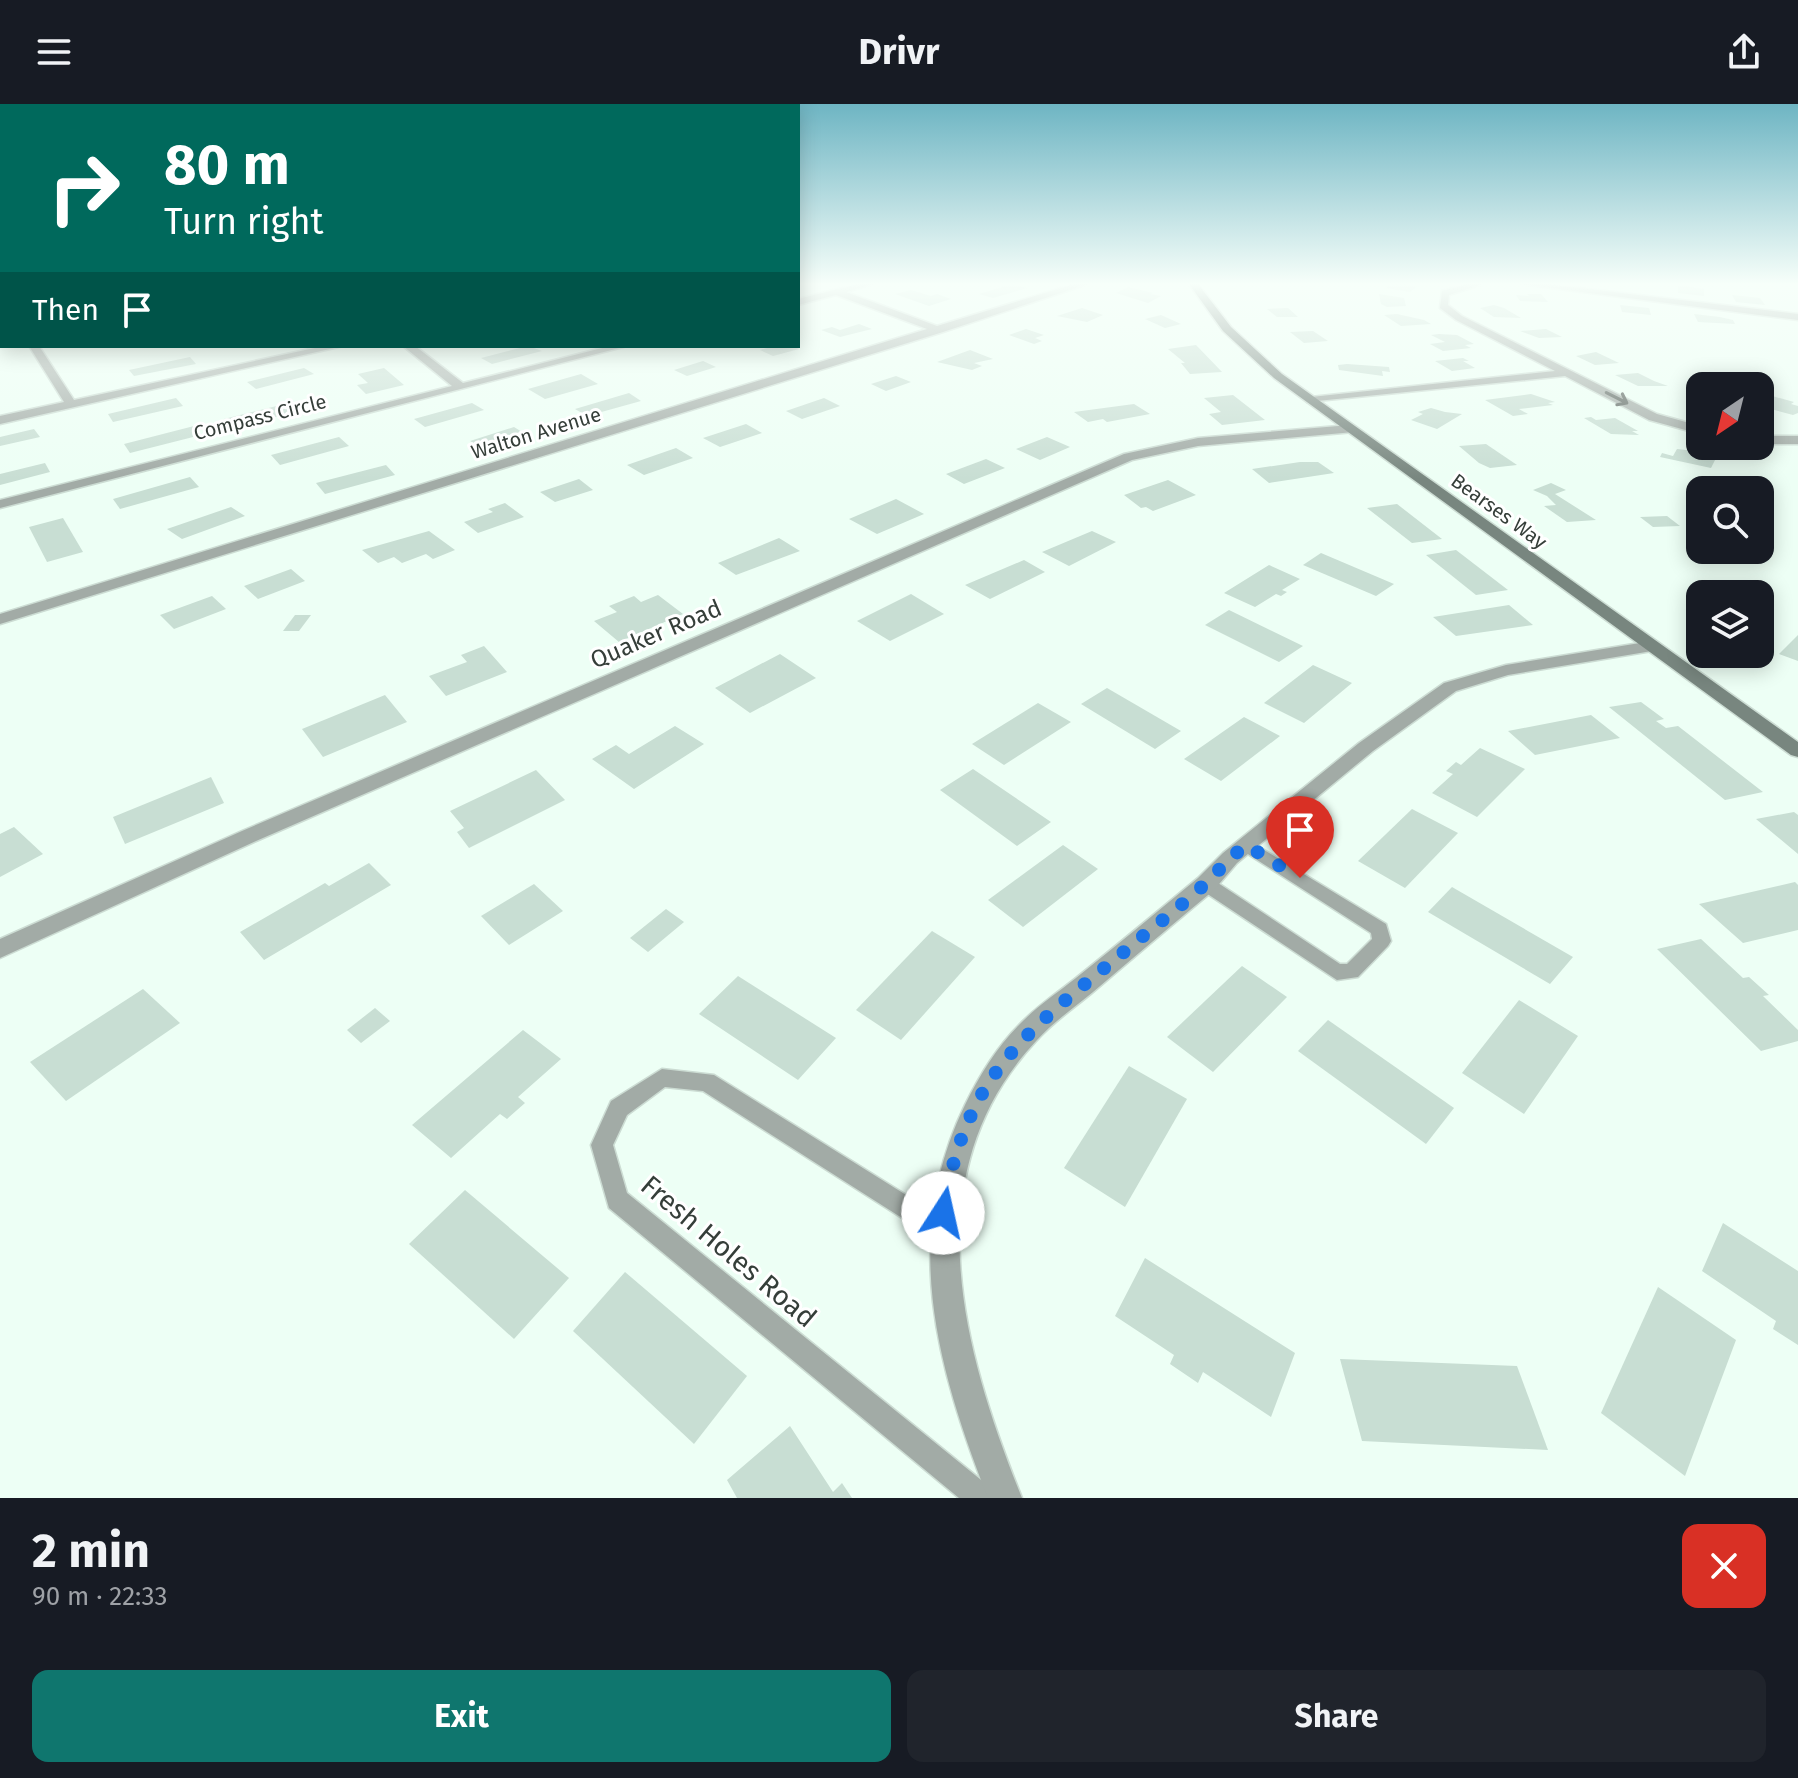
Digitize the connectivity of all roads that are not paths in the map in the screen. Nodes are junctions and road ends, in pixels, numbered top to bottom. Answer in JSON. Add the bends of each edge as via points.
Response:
{"nodes":[{"id":1,"x":36,"y":349,"type":"edge"},
{"id":2,"x":324,"y":349,"type":"edge"},
{"id":3,"x":412,"y":349,"type":"edge"},
{"id":4,"x":610,"y":349,"type":"edge"},
{"id":5,"x":877,"y":349,"type":"edge"},
{"id":6,"x":1249,"y":349,"type":"edge"},
{"id":7,"x":1520,"y":349,"type":"edge"},
{"id":8,"x":1567,"y":373,"type":"junction"},
{"id":9,"x":461,"y":387,"type":"junction"},
{"id":10,"x":1311,"y":400,"type":"junction"},
{"id":11,"x":71,"y":404,"type":"junction"},
{"id":12,"x":0,"y":420,"type":"edge"},
{"id":13,"x":1686,"y":426,"type":"edge"},
{"id":14,"x":1350,"y":429,"type":"junction"},
{"id":15,"x":1774,"y":440,"type":"edge"},
{"id":16,"x":1798,"y":440,"type":"edge"},
{"id":17,"x":0,"y":504,"type":"edge"},
{"id":18,"x":0,"y":619,"type":"edge"},
{"id":19,"x":1652,"y":646,"type":"junction"},
{"id":20,"x":1798,"y":751,"type":"edge"},
{"id":21,"x":1246,"y":845,"type":"junction"},
{"id":22,"x":1206,"y":884,"type":"junction"},
{"id":23,"x":0,"y":949,"type":"edge"},
{"id":24,"x":943,"y":1231,"type":"junction"},
{"id":25,"x":981,"y":1498,"type":"edge"},
{"id":26,"x":1005,"y":1498,"type":"edge"}],
"edges":[{"from":1,"to":11,"type":"street"},
{"from":2,"to":11,"type":"street"},
{"from":3,"to":9,"type":"street"},
{"from":4,"to":9,"type":"street","name":"Compass Circle"},
{"from":5,"to":18,"type":"street","name":"Walton Avenue"},
{"from":6,"to":10,"type":"main road","name":"Bearses Way"},
{"from":7,"to":8,"type":"street"},
{"from":8,"to":10,"type":"street"},
{"from":8,"to":13,"type":"street","one_way":true,"via":[[1653,417]]},
{"from":9,"to":17,"type":"street","name":"Compass Circle"},
{"from":10,"to":14,"type":"main road","name":"Bearses Way"},
{"from":11,"to":12,"type":"street"},
{"from":14,"to":19,"type":"main road","name":"Bearses Way"},
{"from":14,"to":23,"type":"street","name":"Quaker Road","via":[[1198,442],[1128,457],[249,836]]},
{"from":15,"to":16,"type":"street"},
{"from":19,"to":20,"type":"main road","name":"Bearses Way"},
{"from":19,"to":21,"type":"street","via":[[1506,670],[1450,687]]},
{"from":21,"to":22,"type":"street"},
{"from":21,"to":22,"type":"lane","via":[[1380,929],[1382,941],[1351,972],[1337,972]]},
{"from":22,"to":24,"type":"street","via":[[1028,1032],[999,1066],[977,1101],[953,1159]]},
{"from":24,"to":25,"type":"lane","name":"Fresh Holes Road","via":[[707,1082],[662,1078],[619,1108],[602,1145],[617,1200]]},
{"from":24,"to":26,"type":"street","via":[[947,1293],[961,1369]]}]}
